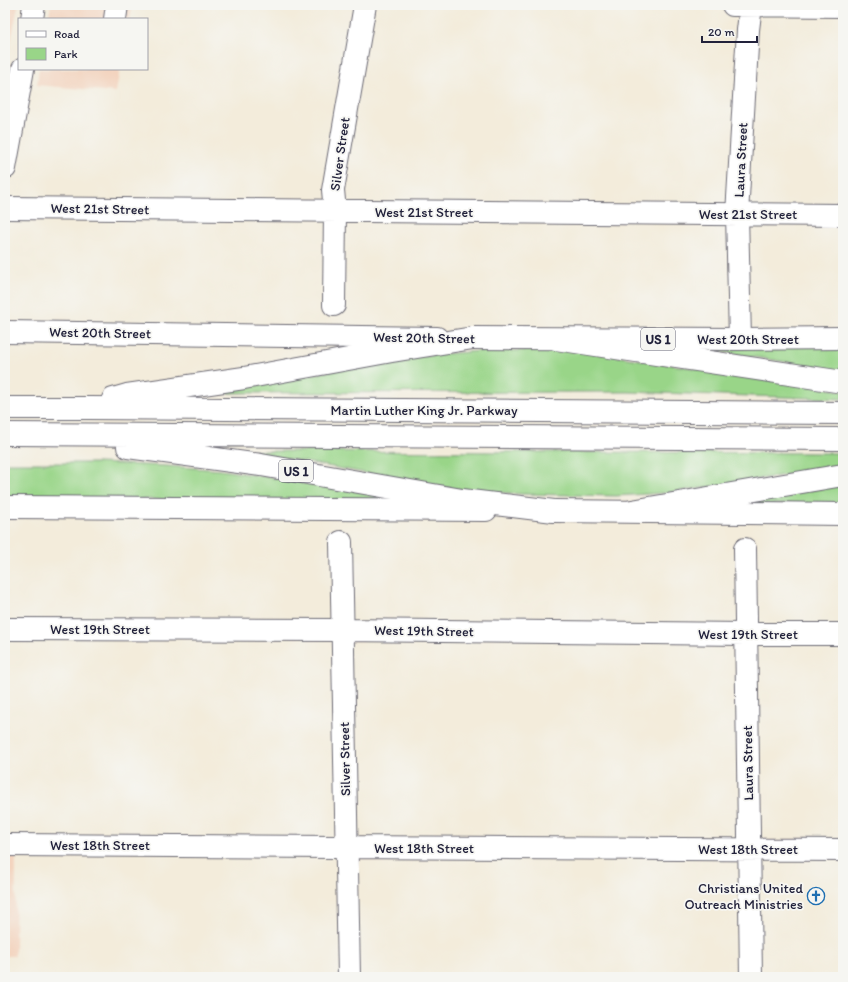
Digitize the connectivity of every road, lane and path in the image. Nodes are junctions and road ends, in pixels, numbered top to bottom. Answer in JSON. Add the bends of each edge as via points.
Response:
{"nodes":[{"id":1,"x":34,"y":5,"type":"edge"},
{"id":2,"x":118,"y":5,"type":"edge"},
{"id":3,"x":365,"y":5,"type":"edge"},
{"id":4,"x":733,"y":5,"type":"edge"},
{"id":5,"x":751,"y":5,"type":"edge"},
{"id":6,"x":843,"y":6,"type":"edge"},
{"id":7,"x":32,"y":18,"type":"edge"},
{"id":8,"x":115,"y":18,"type":"edge"},
{"id":9,"x":23,"y":70,"type":"edge"},
{"id":10,"x":5,"y":168,"type":"edge"},
{"id":11,"x":5,"y":208,"type":"edge"},
{"id":12,"x":335,"y":211,"type":"junction"},
{"id":13,"x":738,"y":214,"type":"junction"},
{"id":14,"x":843,"y":215,"type":"edge"},
{"id":15,"x":334,"y":305,"type":"dead end"},
{"id":16,"x":5,"y":332,"type":"edge"},
{"id":17,"x":473,"y":338,"type":"junction"},
{"id":18,"x":843,"y":338,"type":"edge"},
{"id":19,"x":556,"y":339,"type":"junction"},
{"id":20,"x":740,"y":339,"type":"junction"},
{"id":21,"x":843,"y":382,"type":"edge"},
{"id":22,"x":5,"y":408,"type":"edge"},
{"id":23,"x":89,"y":408,"type":"junction"},
{"id":24,"x":843,"y":413,"type":"edge"},
{"id":25,"x":5,"y":434,"type":"edge"},
{"id":26,"x":37,"y":434,"type":"junction"},
{"id":27,"x":843,"y":439,"type":"edge"},
{"id":28,"x":843,"y":475,"type":"edge"},
{"id":29,"x":5,"y":507,"type":"edge"},
{"id":30,"x":554,"y":511,"type":"junction"},
{"id":31,"x":632,"y":511,"type":"junction"},
{"id":32,"x":843,"y":514,"type":"edge"},
{"id":33,"x":341,"y":542,"type":"dead end"},
{"id":34,"x":745,"y":549,"type":"dead end"},
{"id":35,"x":5,"y":629,"type":"edge"},
{"id":36,"x":343,"y":630,"type":"junction"},
{"id":37,"x":746,"y":634,"type":"junction"},
{"id":38,"x":843,"y":634,"type":"edge"},
{"id":39,"x":5,"y":845,"type":"edge"},
{"id":40,"x":346,"y":847,"type":"junction"},
{"id":41,"x":749,"y":849,"type":"junction"},
{"id":42,"x":843,"y":850,"type":"edge"},
{"id":43,"x":349,"y":977,"type":"edge"},
{"id":44,"x":751,"y":977,"type":"edge"}],
"edges":[{"from":1,"to":7,"type":"main road"},
{"from":2,"to":8,"type":"main road"},
{"from":3,"to":12,"type":"main road","name":"Silver Street","via":[[333,190]]},
{"from":4,"to":5,"type":"main road"},
{"from":5,"to":6,"type":"main road"},
{"from":5,"to":13,"type":"main road","name":"Laura Street"},
{"from":9,"to":10,"type":"main road"},
{"from":11,"to":12,"type":"main road","name":"West 21st Street"},
{"from":12,"to":13,"type":"main road","name":"West 21st Street"},
{"from":12,"to":15,"type":"main road","name":"Silver Street"},
{"from":13,"to":14,"type":"main road","name":"West 21st Street"},
{"from":13,"to":20,"type":"main road","name":"Laura Street"},
{"from":16,"to":17,"type":"main road","name":"West 20th Street"},
{"from":17,"to":19,"type":"main road","name":"West 20th Street","number":"US 1"},
{"from":17,"to":23,"type":"main road","via":[[244,378],[127,395]]},
{"from":18,"to":20,"type":"main road","name":"West 20th Street","number":"US 1"},
{"from":19,"to":20,"type":"main road","name":"West 20th Street","number":"US 1"},
{"from":19,"to":21,"type":"main road"},
{"from":22,"to":23,"type":"main road","name":"Martin Luther King Jr. Parkway"},
{"from":23,"to":24,"type":"main road","name":"Martin Luther King Jr. Parkway"},
{"from":25,"to":26,"type":"main road","name":"Martin Luther King Jr. Parkway","number":"US 1"},
{"from":26,"to":27,"type":"main road","name":"Martin Luther King Jr. Parkway"},
{"from":26,"to":30,"type":"main road","number":"US 1","via":[[261,465],[462,500]]},
{"from":28,"to":31,"type":"main road"},
{"from":29,"to":30,"type":"main road"},
{"from":30,"to":31,"type":"main road","number":"US 1"},
{"from":31,"to":32,"type":"main road","number":"US 1"},
{"from":33,"to":36,"type":"main road","name":"Silver Street"},
{"from":34,"to":37,"type":"main road","name":"Laura Street"},
{"from":35,"to":36,"type":"main road","name":"West 19th Street"},
{"from":36,"to":37,"type":"main road","name":"West 19th Street"},
{"from":36,"to":40,"type":"main road","name":"Silver Street"},
{"from":37,"to":38,"type":"main road","name":"West 19th Street"},
{"from":37,"to":41,"type":"main road","name":"Laura Street"},
{"from":39,"to":40,"type":"main road","name":"West 18th Street"},
{"from":40,"to":41,"type":"main road","name":"West 18th Street"},
{"from":40,"to":43,"type":"main road","name":"Silver Street"},
{"from":41,"to":42,"type":"main road","name":"West 18th Street"},
{"from":41,"to":44,"type":"main road","name":"Laura Street"}]}
